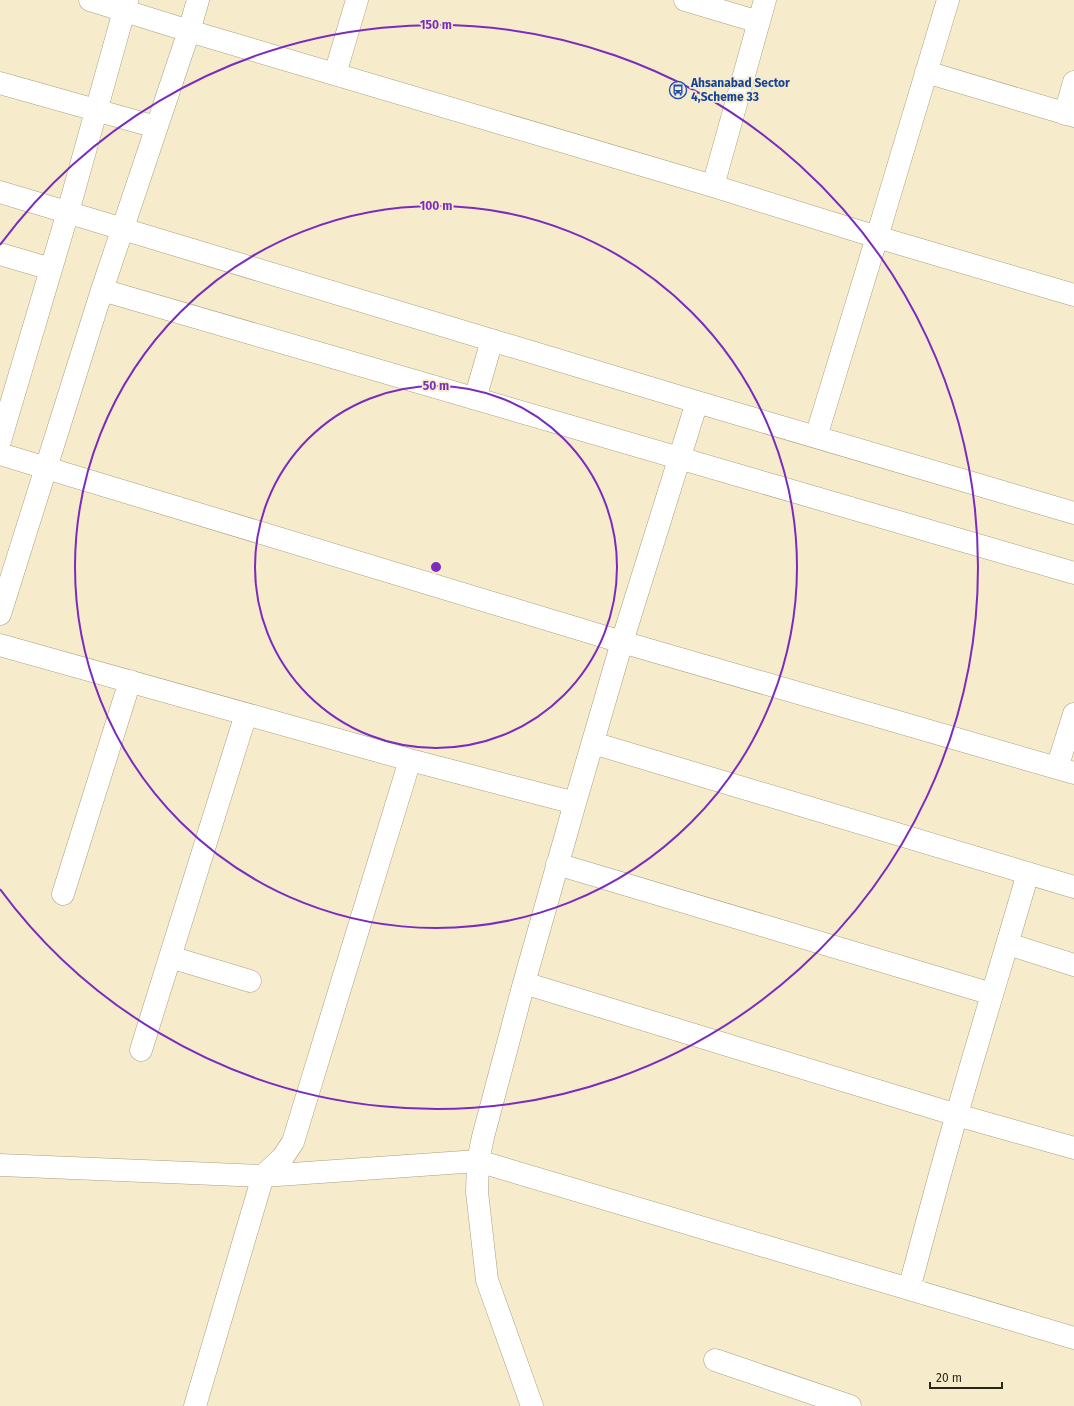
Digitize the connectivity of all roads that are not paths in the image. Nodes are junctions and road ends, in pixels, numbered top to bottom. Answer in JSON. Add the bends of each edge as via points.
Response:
{"nodes":[{"id":1,"x":90,"y":0,"type":"edge"},
{"id":2,"x":198,"y":0,"type":"edge"},
{"id":3,"x":357,"y":0,"type":"edge"},
{"id":4,"x":685,"y":0,"type":"edge"},
{"id":5,"x":765,"y":0,"type":"edge"},
{"id":6,"x":948,"y":0,"type":"edge"},
{"id":7,"x":125,"y":5,"type":"edge"},
{"id":8,"x":759,"y":22,"type":"junction"},
{"id":9,"x":189,"y":31,"type":"junction"},
{"id":10,"x":926,"y":72,"type":"junction"},
{"id":11,"x":335,"y":74,"type":"junction"},
{"id":12,"x":1074,"y":82,"type":"edge"},
{"id":13,"x":0,"y":83,"type":"edge"},
{"id":14,"x":96,"y":110,"type":"junction"},
{"id":15,"x":1070,"y":115,"type":"edge"},
{"id":16,"x":156,"y":127,"type":"junction"},
{"id":17,"x":713,"y":186,"type":"junction"},
{"id":18,"x":0,"y":192,"type":"edge"},
{"id":19,"x":68,"y":212,"type":"junction"},
{"id":20,"x":122,"y":228,"type":"junction"},
{"id":21,"x":877,"y":237,"type":"junction"},
{"id":22,"x":0,"y":254,"type":"edge"},
{"id":23,"x":51,"y":269,"type":"junction"},
{"id":24,"x":102,"y":290,"type":"junction"},
{"id":25,"x":1074,"y":295,"type":"edge"},
{"id":26,"x":492,"y":340,"type":"junction"},
{"id":27,"x":475,"y":399,"type":"junction"},
{"id":28,"x":698,"y":402,"type":"junction"},
{"id":29,"x":816,"y":437,"type":"junction"},
{"id":30,"x":0,"y":441,"type":"edge"},
{"id":31,"x":0,"y":454,"type":"edge"},
{"id":32,"x":680,"y":459,"type":"junction"},
{"id":33,"x":46,"y":467,"type":"junction"},
{"id":34,"x":1074,"y":513,"type":"edge"},
{"id":35,"x":1074,"y":573,"type":"edge"},
{"id":36,"x":0,"y":614,"type":"edge"},
{"id":37,"x":622,"y":642,"type":"junction"},
{"id":38,"x":0,"y":645,"type":"edge"},
{"id":39,"x":130,"y":681,"type":"junction"},
{"id":40,"x":246,"y":714,"type":"junction"},
{"id":41,"x":1074,"y":714,"type":"edge"},
{"id":42,"x":592,"y":742,"type":"junction"},
{"id":43,"x":410,"y":760,"type":"junction"},
{"id":44,"x":1065,"y":771,"type":"edge"},
{"id":45,"x":575,"y":803,"type":"junction"},
{"id":46,"x":557,"y":864,"type":"junction"},
{"id":47,"x":1028,"y":873,"type":"junction"},
{"id":48,"x":1074,"y":887,"type":"edge"},
{"id":49,"x":63,"y":894,"type":"dead end"},
{"id":50,"x":1008,"y":944,"type":"junction"},
{"id":51,"x":170,"y":957,"type":"junction"},
{"id":52,"x":1074,"y":965,"type":"edge"},
{"id":53,"x":250,"y":981,"type":"dead end"},
{"id":54,"x":524,"y":983,"type":"junction"},
{"id":55,"x":992,"y":994,"type":"junction"},
{"id":56,"x":141,"y":1050,"type":"dead end"},
{"id":57,"x":957,"y":1115,"type":"junction"},
{"id":58,"x":1074,"y":1148,"type":"edge"},
{"id":59,"x":478,"y":1161,"type":"junction"},
{"id":60,"x":0,"y":1165,"type":"edge"},
{"id":61,"x":264,"y":1176,"type":"junction"},
{"id":62,"x":909,"y":1289,"type":"junction"},
{"id":63,"x":1074,"y":1338,"type":"edge"},
{"id":64,"x":714,"y":1360,"type":"dead end"},
{"id":65,"x":195,"y":1406,"type":"edge"},
{"id":66,"x":532,"y":1406,"type":"edge"},
{"id":67,"x":850,"y":1406,"type":"edge"}],
"edges":[{"from":1,"to":7,"type":"street"},
{"from":2,"to":9,"type":"street"},
{"from":3,"to":11,"type":"street"},
{"from":4,"to":8,"type":"street"},
{"from":5,"to":8,"type":"street"},
{"from":6,"to":10,"type":"street"},
{"from":7,"to":9,"type":"street"},
{"from":7,"to":14,"type":"street"},
{"from":8,"to":17,"type":"street"},
{"from":9,"to":11,"type":"street"},
{"from":9,"to":16,"type":"street"},
{"from":10,"to":15,"type":"street"},
{"from":10,"to":21,"type":"street"},
{"from":11,"to":17,"type":"street"},
{"from":12,"to":15,"type":"street"},
{"from":13,"to":14,"type":"street"},
{"from":14,"to":16,"type":"street"},
{"from":14,"to":19,"type":"street"},
{"from":16,"to":20,"type":"street"},
{"from":17,"to":21,"type":"street"},
{"from":18,"to":19,"type":"street"},
{"from":19,"to":20,"type":"street"},
{"from":19,"to":23,"type":"street"},
{"from":20,"to":24,"type":"street"},
{"from":20,"to":26,"type":"street"},
{"from":21,"to":25,"type":"street"},
{"from":21,"to":29,"type":"street"},
{"from":22,"to":23,"type":"street"},
{"from":23,"to":30,"type":"street"},
{"from":24,"to":27,"type":"street"},
{"from":24,"to":33,"type":"street"},
{"from":26,"to":27,"type":"street"},
{"from":26,"to":28,"type":"street"},
{"from":27,"to":32,"type":"street"},
{"from":28,"to":29,"type":"street"},
{"from":28,"to":32,"type":"street"},
{"from":29,"to":34,"type":"street"},
{"from":31,"to":33,"type":"street"},
{"from":32,"to":35,"type":"street"},
{"from":32,"to":37,"type":"street"},
{"from":33,"to":36,"type":"street"},
{"from":33,"to":37,"type":"street"},
{"from":37,"to":42,"type":"street"},
{"from":37,"to":44,"type":"street"},
{"from":38,"to":39,"type":"street"},
{"from":39,"to":40,"type":"street"},
{"from":39,"to":49,"type":"street"},
{"from":40,"to":43,"type":"street"},
{"from":40,"to":51,"type":"street"},
{"from":41,"to":44,"type":"street"},
{"from":42,"to":45,"type":"street"},
{"from":42,"to":47,"type":"street"},
{"from":43,"to":45,"type":"street"},
{"from":43,"to":61,"type":"street","via":[[293,1142],[283,1157]]},
{"from":45,"to":46,"type":"street"},
{"from":46,"to":54,"type":"street"},
{"from":46,"to":55,"type":"street"},
{"from":47,"to":48,"type":"street"},
{"from":47,"to":50,"type":"street"},
{"from":50,"to":52,"type":"street"},
{"from":50,"to":55,"type":"street"},
{"from":51,"to":53,"type":"street"},
{"from":51,"to":56,"type":"street"},
{"from":54,"to":57,"type":"street"},
{"from":54,"to":59,"type":"street"},
{"from":55,"to":57,"type":"street"},
{"from":57,"to":58,"type":"street"},
{"from":57,"to":62,"type":"street"},
{"from":59,"to":61,"type":"street"},
{"from":59,"to":62,"type":"street"},
{"from":59,"to":66,"type":"street","via":[[477,1192],[487,1280]]},
{"from":60,"to":61,"type":"street"},
{"from":61,"to":65,"type":"street"},
{"from":62,"to":63,"type":"street"},
{"from":64,"to":67,"type":"street"}]}
